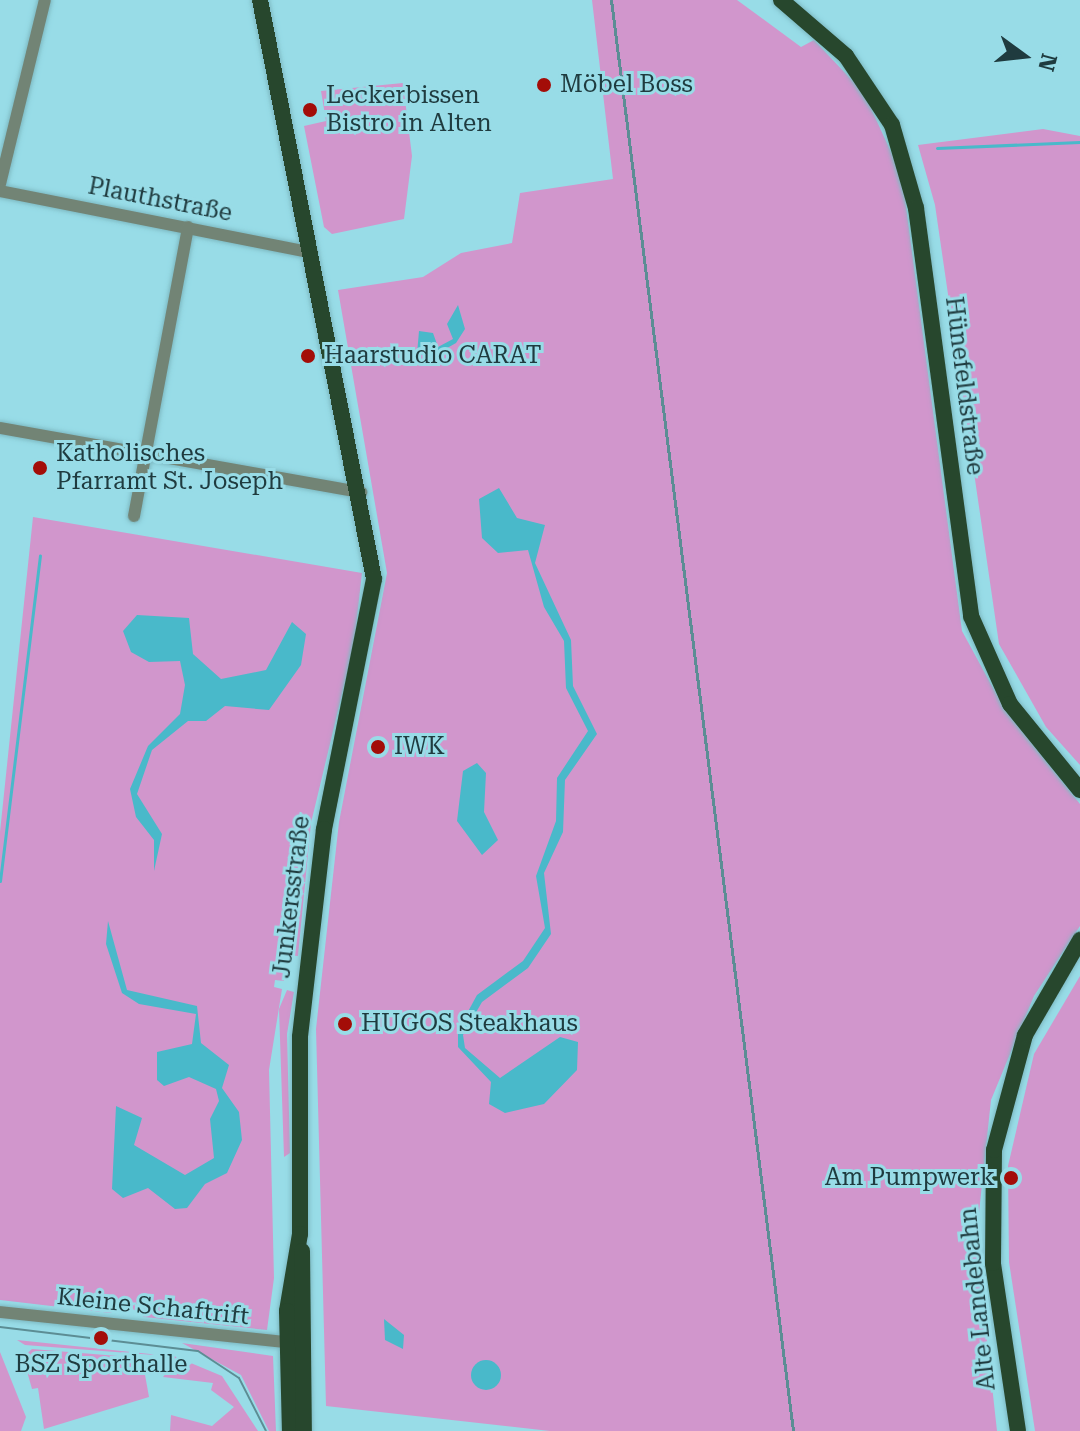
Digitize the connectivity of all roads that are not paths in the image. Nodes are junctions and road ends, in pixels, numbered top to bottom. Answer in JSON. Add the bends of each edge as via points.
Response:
{"nodes":[{"id":1,"x":45,"y":0,"type":"edge"},
{"id":2,"x":260,"y":0,"type":"edge"},
{"id":3,"x":781,"y":0,"type":"edge"},
{"id":4,"x":0,"y":184,"type":"edge"},
{"id":5,"x":0,"y":191,"type":"edge"},
{"id":6,"x":188,"y":227,"type":"junction"},
{"id":7,"x":312,"y":253,"type":"junction"},
{"id":8,"x":0,"y":428,"type":"edge"},
{"id":9,"x":146,"y":454,"type":"junction"},
{"id":10,"x":361,"y":492,"type":"junction"},
{"id":11,"x":134,"y":516,"type":"dead end"},
{"id":12,"x":1080,"y":790,"type":"edge"},
{"id":13,"x":1080,"y":940,"type":"edge"},
{"id":14,"x":0,"y":1312,"type":"edge"},
{"id":15,"x":294,"y":1343,"type":"junction"},
{"id":16,"x":290,"y":1431,"type":"edge"},
{"id":17,"x":304,"y":1431,"type":"edge"},
{"id":18,"x":1018,"y":1431,"type":"edge"}],
"edges":[{"from":1,"to":4,"type":"street"},
{"from":2,"to":7,"type":"main road","name":"Junkersstraße"},
{"from":3,"to":12,"type":"main road","name":"Hünefeldstraße","via":[[846,56],[892,125],[916,208],[971,616],[1010,704]]},
{"from":5,"to":6,"type":"street","name":"Plauthstraße"},
{"from":6,"to":7,"type":"street","name":"Plauthstraße"},
{"from":6,"to":9,"type":"street"},
{"from":7,"to":10,"type":"main road","name":"Junkersstraße"},
{"from":8,"to":9,"type":"street"},
{"from":9,"to":10,"type":"street"},
{"from":9,"to":11,"type":"street"},
{"from":10,"to":15,"type":"main road","name":"Junkersstraße","via":[[374,564],[370,617],[324,829],[303,1013],[299,1241],[289,1283]]},
{"from":13,"to":18,"type":"main road","name":"Alte Landebahn","via":[[1025,1035],[994,1150],[992,1252]]},
{"from":14,"to":15,"type":"street","name":"Kleine Schaftrift"},
{"from":15,"to":16,"type":"main road","name":"Junkersstraße"},
{"from":15,"to":17,"type":"main road","name":"Junkersstraße"}]}
